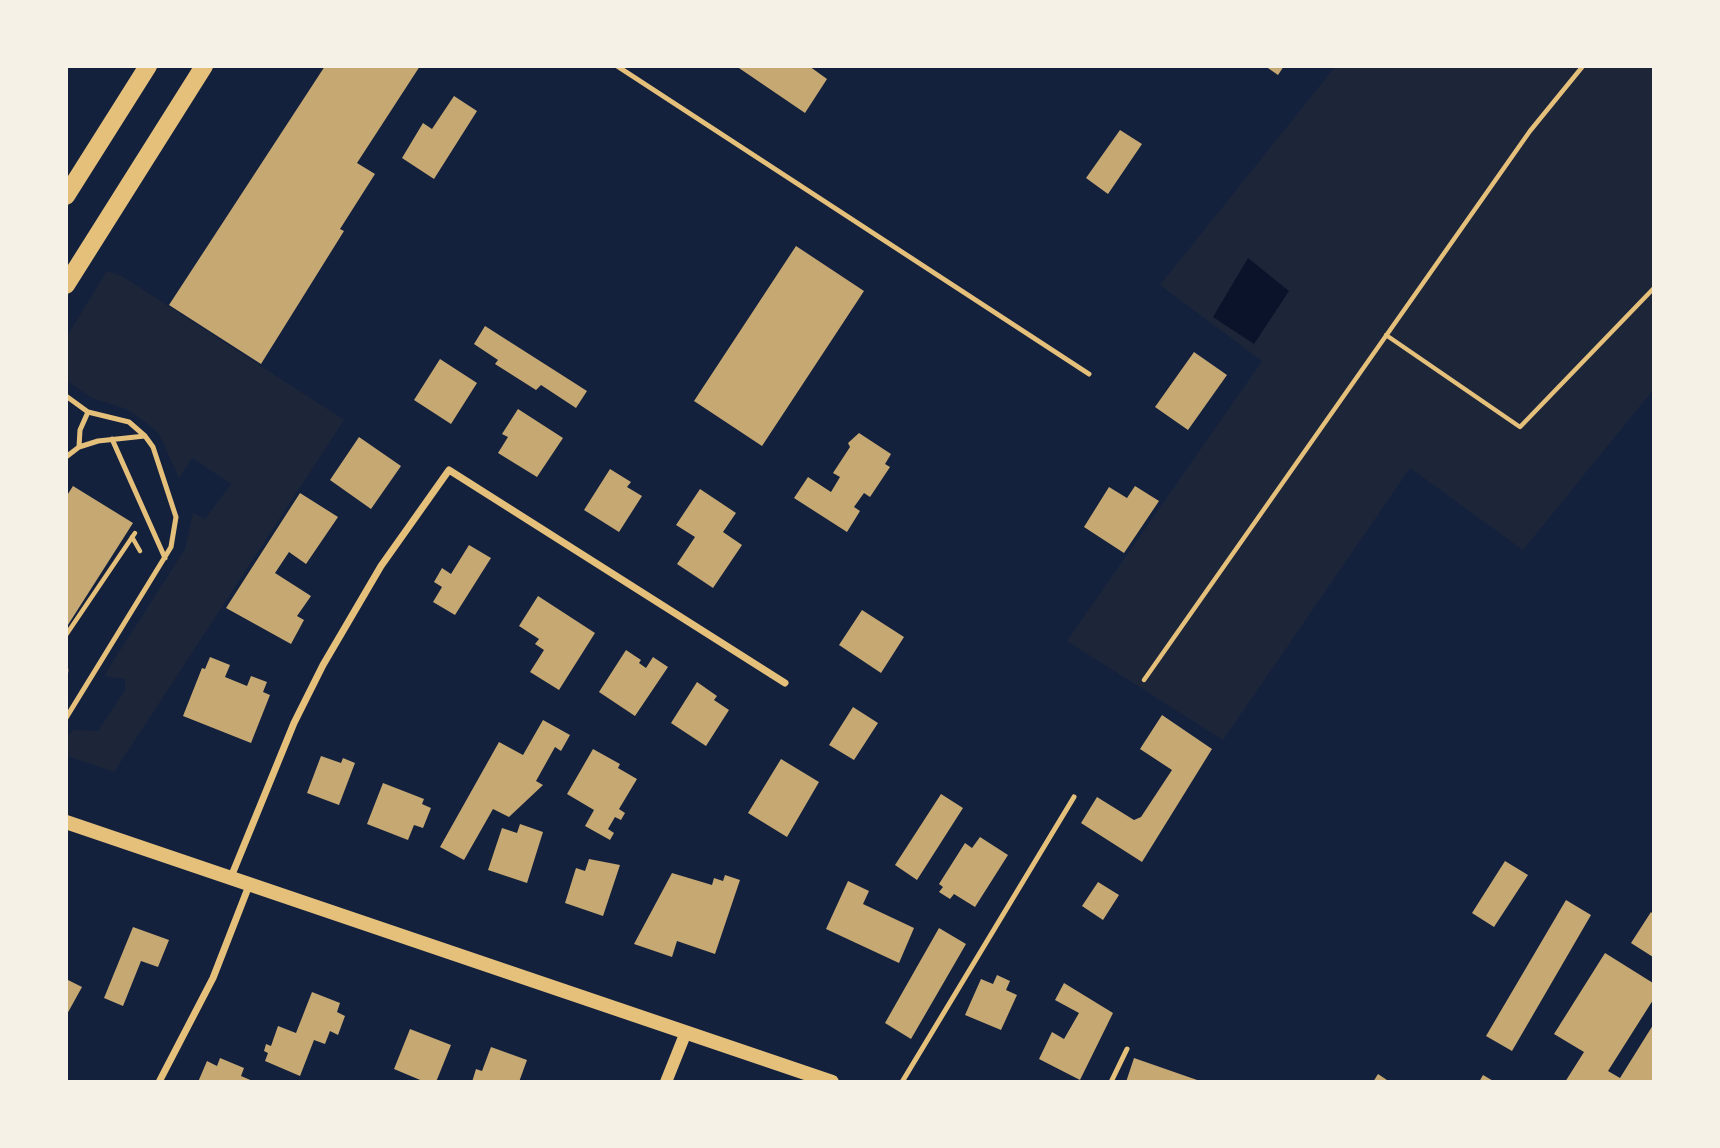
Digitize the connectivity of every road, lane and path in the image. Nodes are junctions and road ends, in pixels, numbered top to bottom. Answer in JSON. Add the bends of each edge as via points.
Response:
{"nodes":[{"id":1,"x":148,"y":66,"type":"edge"},
{"id":2,"x":204,"y":66,"type":"edge"},
{"id":3,"x":617,"y":66,"type":"edge"},
{"id":4,"x":1580,"y":67,"type":"edge"},
{"id":5,"x":66,"y":196,"type":"edge"},
{"id":6,"x":66,"y":285,"type":"edge"},
{"id":7,"x":1654,"y":288,"type":"edge"},
{"id":8,"x":1386,"y":335,"type":"junction"},
{"id":9,"x":1089,"y":374,"type":"dead end"},
{"id":10,"x":66,"y":396,"type":"edge"},
{"id":11,"x":88,"y":412,"type":"junction"},
{"id":12,"x":145,"y":436,"type":"junction"},
{"id":13,"x":112,"y":439,"type":"junction"},
{"id":14,"x":79,"y":447,"type":"junction"},
{"id":15,"x":66,"y":457,"type":"edge"},
{"id":16,"x":138,"y":527,"type":"dead end"},
{"id":17,"x":166,"y":558,"type":"junction"},
{"id":18,"x":66,"y":635,"type":"edge"},
{"id":19,"x":1144,"y":680,"type":"dead end"},
{"id":20,"x":785,"y":683,"type":"dead end"},
{"id":21,"x":68,"y":715,"type":"edge"},
{"id":22,"x":1074,"y":797,"type":"dead end"},
{"id":23,"x":66,"y":822,"type":"edge"},
{"id":24,"x":231,"y":877,"type":"junction"},
{"id":25,"x":250,"y":883,"type":"junction"},
{"id":26,"x":686,"y":1032,"type":"junction"},
{"id":27,"x":1127,"y":1049,"type":"dead end"},
{"id":28,"x":159,"y":1082,"type":"edge"},
{"id":29,"x":666,"y":1082,"type":"edge"},
{"id":30,"x":832,"y":1082,"type":"edge"},
{"id":31,"x":902,"y":1082,"type":"edge"},
{"id":32,"x":1111,"y":1082,"type":"edge"}],
"edges":[{"from":1,"to":5,"type":"main road"},
{"from":2,"to":6,"type":"main road"},
{"from":3,"to":9,"type":"lane"},
{"from":4,"to":8,"type":"path"},
{"from":7,"to":8,"type":"path","via":[[1520,427]]},
{"from":8,"to":19,"type":"path"},
{"from":10,"to":11,"type":"lane"},
{"from":11,"to":12,"type":"lane","via":[[129,422]]},
{"from":11,"to":14,"type":"lane","via":[[79,430]]},
{"from":12,"to":13,"type":"lane"},
{"from":12,"to":17,"type":"lane","via":[[153,447],[176,517],[175,537]]},
{"from":13,"to":14,"type":"lane"},
{"from":13,"to":17,"type":"lane"},
{"from":14,"to":15,"type":"lane"},
{"from":16,"to":18,"type":"path"},
{"from":17,"to":21,"type":"lane"},
{"from":20,"to":24,"type":"street","via":[[449,470],[381,566],[324,665],[294,723]]},
{"from":22,"to":31,"type":"lane"},
{"from":23,"to":24,"type":"main road"},
{"from":24,"to":25,"type":"main road"},
{"from":25,"to":26,"type":"main road"},
{"from":25,"to":28,"type":"street","via":[[213,978]]},
{"from":26,"to":29,"type":"street"},
{"from":26,"to":30,"type":"main road"},
{"from":27,"to":32,"type":"lane"}]}
